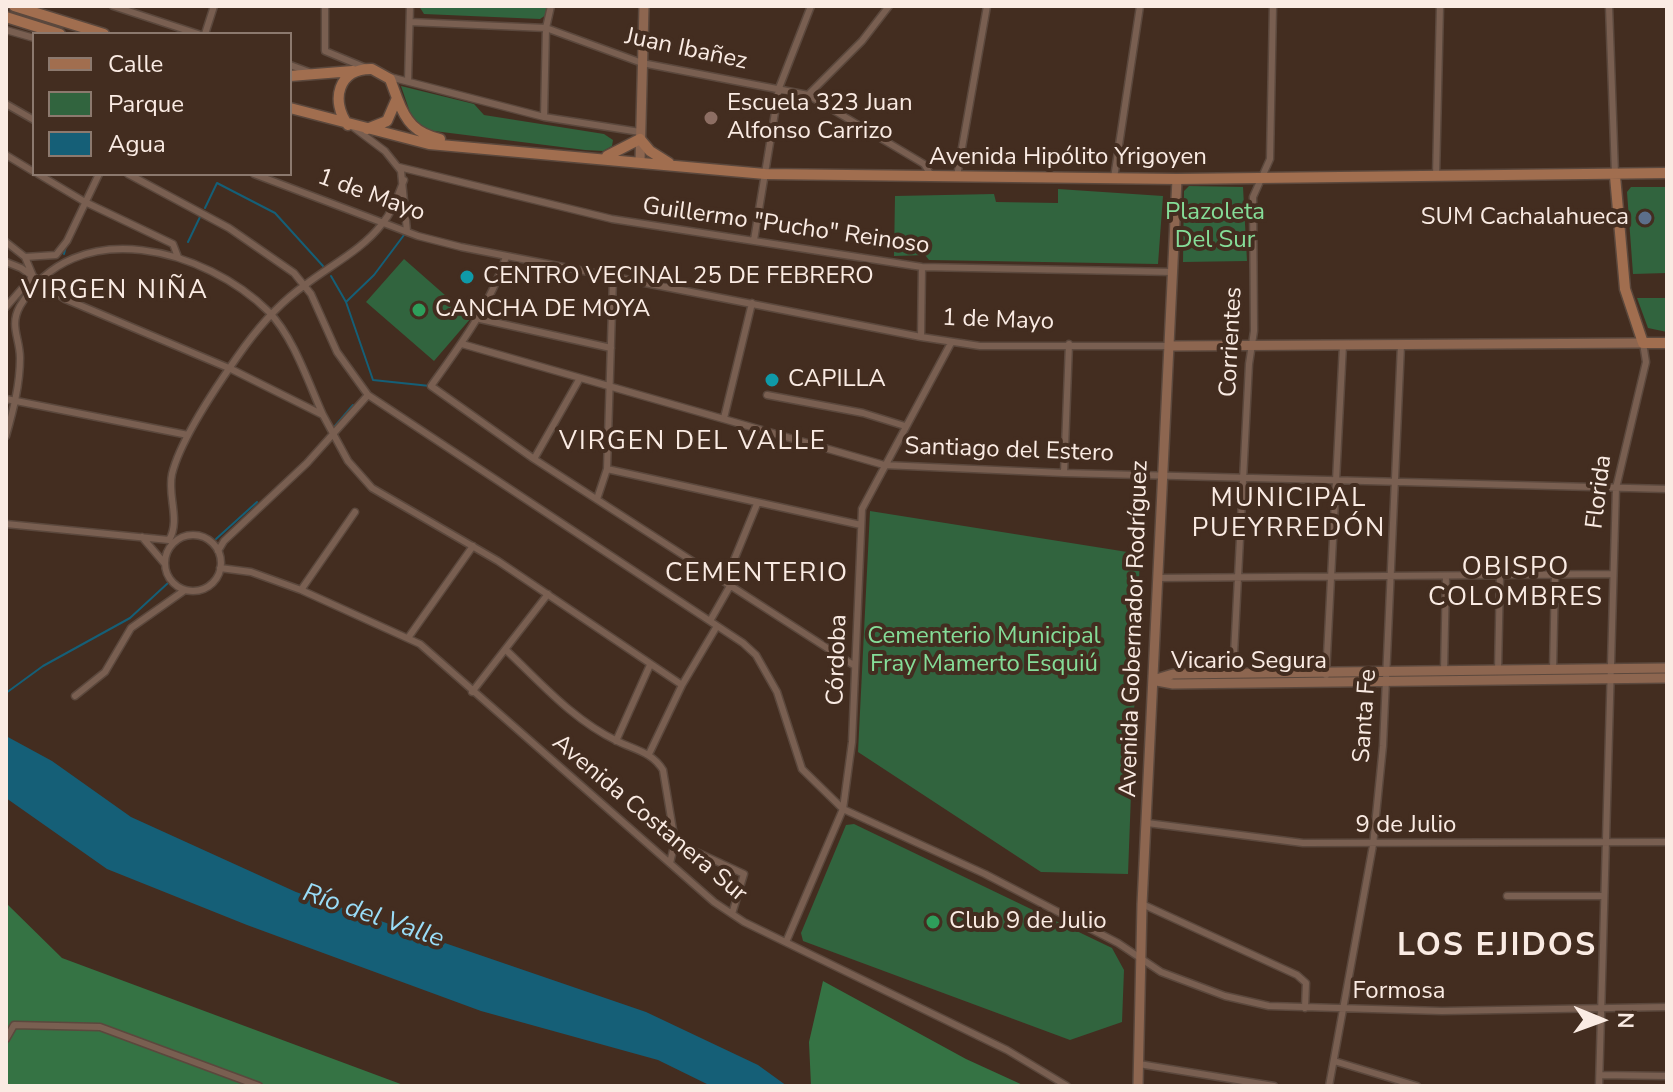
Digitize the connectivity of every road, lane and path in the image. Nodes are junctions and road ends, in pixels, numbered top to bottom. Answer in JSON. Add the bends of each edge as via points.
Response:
{"nodes":[{"id":1,"x":14,"y":6,"type":"edge"},
{"id":2,"x":113,"y":6,"type":"edge"},
{"id":3,"x":214,"y":6,"type":"edge"},
{"id":4,"x":325,"y":6,"type":"edge"},
{"id":5,"x":410,"y":6,"type":"edge"},
{"id":6,"x":551,"y":6,"type":"edge"},
{"id":7,"x":644,"y":6,"type":"edge"},
{"id":8,"x":811,"y":6,"type":"edge"},
{"id":9,"x":889,"y":6,"type":"edge"},
{"id":10,"x":987,"y":6,"type":"edge"},
{"id":11,"x":1140,"y":6,"type":"edge"},
{"id":12,"x":1273,"y":6,"type":"edge"},
{"id":13,"x":1440,"y":6,"type":"edge"},
{"id":14,"x":1609,"y":6,"type":"edge"},
{"id":15,"x":135,"y":9,"type":"edge"},
{"id":16,"x":6,"y":17,"type":"edge"},
{"id":17,"x":410,"y":22,"type":"junction"},
{"id":18,"x":546,"y":28,"type":"junction"},
{"id":19,"x":6,"y":30,"type":"edge"},
{"id":20,"x":54,"y":32,"type":"edge"},
{"id":21,"x":98,"y":32,"type":"edge"},
{"id":22,"x":193,"y":32,"type":"edge"},
{"id":23,"x":206,"y":32,"type":"edge"},
{"id":24,"x":32,"y":37,"type":"edge"},
{"id":25,"x":642,"y":63,"type":"junction"},
{"id":26,"x":292,"y":66,"type":"edge"},
{"id":27,"x":362,"y":69,"type":"junction"},
{"id":28,"x":320,"y":75,"type":"junction"},
{"id":29,"x":292,"y":76,"type":"edge"},
{"id":30,"x":387,"y":76,"type":"junction"},
{"id":31,"x":408,"y":81,"type":"junction"},
{"id":32,"x":779,"y":88,"type":"junction"},
{"id":33,"x":808,"y":95,"type":"junction"},
{"id":34,"x":397,"y":98,"type":"junction"},
{"id":35,"x":6,"y":104,"type":"edge"},
{"id":36,"x":292,"y":108,"type":"edge"},
{"id":37,"x":544,"y":117,"type":"junction"},
{"id":38,"x":32,"y":119,"type":"edge"},
{"id":39,"x":351,"y":126,"type":"junction"},
{"id":40,"x":367,"y":129,"type":"junction"},
{"id":41,"x":640,"y":135,"type":"junction"},
{"id":42,"x":469,"y":145,"type":"junction"},
{"id":43,"x":6,"y":155,"type":"edge"},
{"id":44,"x":602,"y":158,"type":"junction"},
{"id":45,"x":640,"y":162,"type":"junction"},
{"id":46,"x":676,"y":166,"type":"junction"},
{"id":47,"x":399,"y":167,"type":"junction"},
{"id":48,"x":32,"y":171,"type":"edge"},
{"id":49,"x":1667,"y":173,"type":"edge"},
{"id":50,"x":765,"y":174,"type":"junction"},
{"id":51,"x":41,"y":176,"type":"edge"},
{"id":52,"x":98,"y":176,"type":"edge"},
{"id":53,"x":132,"y":176,"type":"edge"},
{"id":54,"x":259,"y":176,"type":"edge"},
{"id":55,"x":1615,"y":176,"type":"junction"},
{"id":56,"x":932,"y":177,"type":"junction"},
{"id":57,"x":1436,"y":177,"type":"junction"},
{"id":58,"x":957,"y":178,"type":"junction"},
{"id":59,"x":1114,"y":178,"type":"junction"},
{"id":60,"x":1177,"y":179,"type":"junction"},
{"id":61,"x":1261,"y":179,"type":"junction"},
{"id":62,"x":404,"y":180,"type":"junction"},
{"id":63,"x":85,"y":202,"type":"junction"},
{"id":64,"x":385,"y":222,"type":"junction"},
{"id":65,"x":407,"y":231,"type":"junction"},
{"id":66,"x":754,"y":240,"type":"junction"},
{"id":67,"x":6,"y":242,"type":"edge"},
{"id":68,"x":25,"y":257,"type":"junction"},
{"id":69,"x":178,"y":257,"type":"junction"},
{"id":70,"x":506,"y":257,"type":"junction"},
{"id":71,"x":6,"y":262,"type":"edge"},
{"id":72,"x":922,"y":267,"type":"junction"},
{"id":73,"x":1173,"y":272,"type":"junction"},
{"id":74,"x":33,"y":276,"type":"junction"},
{"id":75,"x":613,"y":278,"type":"junction"},
{"id":76,"x":40,"y":283,"type":"junction"},
{"id":77,"x":305,"y":284,"type":"junction"},
{"id":78,"x":752,"y":303,"type":"junction"},
{"id":79,"x":6,"y":307,"type":"edge"},
{"id":80,"x":271,"y":314,"type":"junction"},
{"id":81,"x":480,"y":319,"type":"junction"},
{"id":82,"x":921,"y":337,"type":"junction"},
{"id":83,"x":951,"y":343,"type":"junction"},
{"id":84,"x":1643,"y":343,"type":"junction"},
{"id":85,"x":1667,"y":343,"type":"edge"},
{"id":86,"x":462,"y":344,"type":"junction"},
{"id":87,"x":1069,"y":344,"type":"junction"},
{"id":88,"x":1251,"y":345,"type":"junction"},
{"id":89,"x":1343,"y":345,"type":"junction"},
{"id":90,"x":1401,"y":345,"type":"junction"},
{"id":91,"x":1169,"y":346,"type":"junction"},
{"id":92,"x":611,"y":348,"type":"junction"},
{"id":93,"x":231,"y":369,"type":"junction"},
{"id":94,"x":580,"y":378,"type":"junction"},
{"id":95,"x":611,"y":386,"type":"junction"},
{"id":96,"x":368,"y":395,"type":"junction"},
{"id":97,"x":767,"y":395,"type":"dead end"},
{"id":98,"x":6,"y":399,"type":"edge"},
{"id":99,"x":15,"y":401,"type":"junction"},
{"id":100,"x":323,"y":415,"type":"junction"},
{"id":101,"x":724,"y":418,"type":"junction"},
{"id":102,"x":905,"y":426,"type":"junction"},
{"id":103,"x":188,"y":435,"type":"junction"},
{"id":104,"x":6,"y":436,"type":"edge"},
{"id":105,"x":333,"y":436,"type":"junction"},
{"id":106,"x":534,"y":459,"type":"junction"},
{"id":107,"x":884,"y":465,"type":"junction"},
{"id":108,"x":607,"y":469,"type":"junction"},
{"id":109,"x":1064,"y":473,"type":"junction"},
{"id":110,"x":1162,"y":474,"type":"junction"},
{"id":111,"x":1243,"y":475,"type":"junction"},
{"id":112,"x":1336,"y":479,"type":"junction"},
{"id":113,"x":1395,"y":480,"type":"junction"},
{"id":114,"x":1616,"y":488,"type":"junction"},
{"id":115,"x":1667,"y":489,"type":"edge"},
{"id":116,"x":597,"y":499,"type":"junction"},
{"id":117,"x":757,"y":504,"type":"junction"},
{"id":118,"x":355,"y":512,"type":"dead end"},
{"id":119,"x":6,"y":524,"type":"edge"},
{"id":120,"x":861,"y":525,"type":"junction"},
{"id":121,"x":142,"y":537,"type":"junction"},
{"id":122,"x":169,"y":540,"type":"junction"},
{"id":123,"x":178,"y":540,"type":"junction"},
{"id":124,"x":473,"y":546,"type":"junction"},
{"id":125,"x":218,"y":551,"type":"junction"},
{"id":126,"x":165,"y":564,"type":"junction"},
{"id":127,"x":220,"y":568,"type":"junction"},
{"id":128,"x":1612,"y":574,"type":"junction"},
{"id":129,"x":1555,"y":575,"type":"junction"},
{"id":130,"x":1446,"y":576,"type":"junction"},
{"id":131,"x":1500,"y":576,"type":"junction"},
{"id":132,"x":1391,"y":577,"type":"junction"},
{"id":133,"x":1158,"y":578,"type":"junction"},
{"id":134,"x":1238,"y":578,"type":"junction"},
{"id":135,"x":1330,"y":578,"type":"junction"},
{"id":136,"x":727,"y":584,"type":"junction"},
{"id":137,"x":185,"y":590,"type":"junction"},
{"id":138,"x":301,"y":590,"type":"junction"},
{"id":139,"x":548,"y":594,"type":"junction"},
{"id":140,"x":714,"y":623,"type":"junction"},
{"id":141,"x":408,"y":638,"type":"junction"},
{"id":142,"x":506,"y":650,"type":"junction"},
{"id":143,"x":650,"y":665,"type":"junction"},
{"id":144,"x":855,"y":666,"type":"junction"},
{"id":145,"x":1667,"y":668,"type":"edge"},
{"id":146,"x":1498,"y":670,"type":"junction"},
{"id":147,"x":1553,"y":670,"type":"junction"},
{"id":148,"x":1444,"y":671,"type":"junction"},
{"id":149,"x":1609,"y":674,"type":"junction"},
{"id":150,"x":1387,"y":676,"type":"junction"},
{"id":151,"x":1326,"y":677,"type":"junction"},
{"id":152,"x":1233,"y":678,"type":"junction"},
{"id":153,"x":1667,"y":678,"type":"edge"},
{"id":154,"x":1153,"y":680,"type":"junction"},
{"id":155,"x":682,"y":685,"type":"junction"},
{"id":156,"x":472,"y":692,"type":"junction"},
{"id":157,"x":75,"y":696,"type":"dead end"},
{"id":158,"x":616,"y":741,"type":"junction"},
{"id":159,"x":649,"y":754,"type":"junction"},
{"id":160,"x":843,"y":809,"type":"junction"},
{"id":161,"x":1147,"y":823,"type":"junction"},
{"id":162,"x":675,"y":842,"type":"junction"},
{"id":163,"x":1667,"y":842,"type":"edge"},
{"id":164,"x":1605,"y":843,"type":"junction"},
{"id":165,"x":1373,"y":845,"type":"junction"},
{"id":166,"x":670,"y":863,"type":"junction"},
{"id":167,"x":1507,"y":896,"type":"dead end"},
{"id":168,"x":1604,"y":896,"type":"junction"},
{"id":169,"x":1142,"y":904,"type":"junction"},
{"id":170,"x":732,"y":914,"type":"junction"},
{"id":171,"x":786,"y":942,"type":"junction"},
{"id":172,"x":1141,"y":959,"type":"junction"},
{"id":173,"x":1667,"y":1007,"type":"edge"},
{"id":174,"x":1305,"y":1008,"type":"junction"},
{"id":175,"x":1602,"y":1008,"type":"junction"},
{"id":176,"x":1344,"y":1010,"type":"junction"},
{"id":177,"x":6,"y":1039,"type":"edge"},
{"id":178,"x":1334,"y":1061,"type":"junction"},
{"id":179,"x":1139,"y":1064,"type":"junction"},
{"id":180,"x":1600,"y":1075,"type":"junction"},
{"id":181,"x":1667,"y":1076,"type":"edge"},
{"id":182,"x":1139,"y":1085,"type":"edge"},
{"id":183,"x":259,"y":1086,"type":"edge"},
{"id":184,"x":1067,"y":1086,"type":"edge"},
{"id":185,"x":1274,"y":1086,"type":"edge"},
{"id":186,"x":1329,"y":1086,"type":"edge"},
{"id":187,"x":1417,"y":1086,"type":"edge"},
{"id":188,"x":1599,"y":1086,"type":"edge"}],
"edges":[{"from":1,"to":21,"type":"main road"},
{"from":2,"to":15,"type":"street"},
{"from":3,"to":23,"type":"street"},
{"from":4,"to":27,"type":"street","via":[[325,51]]},
{"from":5,"to":17,"type":"street"},
{"from":6,"to":18,"type":"street"},
{"from":7,"to":25,"type":"street"},
{"from":8,"to":32,"type":"street"},
{"from":9,"to":33,"type":"street"},
{"from":10,"to":58,"type":"street"},
{"from":11,"to":59,"type":"street"},
{"from":12,"to":61,"type":"street","name":"Corrientes","via":[[1270,159]]},
{"from":13,"to":57,"type":"street"},
{"from":14,"to":55,"type":"street","name":"Florida"},
{"from":15,"to":22,"type":"street"},
{"from":16,"to":20,"type":"main road"},
{"from":17,"to":18,"type":"street","name":"Juan Ibañez"},
{"from":17,"to":31,"type":"street"},
{"from":18,"to":25,"type":"street","name":"Juan Ibañez"},
{"from":18,"to":37,"type":"street"},
{"from":19,"to":24,"type":"street"},
{"from":25,"to":32,"type":"street","name":"Juan Ibañez"},
{"from":25,"to":41,"type":"street"},
{"from":26,"to":28,"type":"street"},
{"from":27,"to":28,"type":"main road"},
{"from":27,"to":30,"type":"main road"},
{"from":27,"to":39,"type":"main road","via":[[350,74],[339,89],[338,108]]},
{"from":28,"to":29,"type":"main road"},
{"from":30,"to":31,"type":"street"},
{"from":30,"to":34,"type":"main road"},
{"from":31,"to":37,"type":"street"},
{"from":32,"to":33,"type":"street","name":"Juan Ibañez"},
{"from":32,"to":50,"type":"street"},
{"from":33,"to":56,"type":"street","name":"Juan Ibañez","via":[[924,164]]},
{"from":34,"to":40,"type":"main road","via":[[387,121]]},
{"from":34,"to":42,"type":"main road","name":"Avenida Hipólito Yrigoyen","via":[[419,133]]},
{"from":35,"to":38,"type":"street"},
{"from":36,"to":39,"type":"main road"},
{"from":37,"to":41,"type":"street"},
{"from":39,"to":40,"type":"main road"},
{"from":39,"to":47,"type":"street"},
{"from":40,"to":42,"type":"main road","name":"Avenida Hipólito Yrigoyen","via":[[415,141]]},
{"from":41,"to":44,"type":"main road","via":[[618,153]]},
{"from":41,"to":45,"type":"street"},
{"from":41,"to":46,"type":"main road","via":[[662,160]]},
{"from":42,"to":44,"type":"main road","name":"Avenida Hipólito Yrigoyen"},
{"from":43,"to":48,"type":"street"},
{"from":44,"to":45,"type":"main road","name":"Avenida Hipólito Yrigoyen"},
{"from":45,"to":46,"type":"main road","name":"Avenida Hipólito Yrigoyen"},
{"from":46,"to":50,"type":"main road","name":"Avenida Hipólito Yrigoyen"},
{"from":47,"to":62,"type":"street"},
{"from":47,"to":66,"type":"street","name":"Guillermo \"Pucho\" Reinoso","via":[[612,219]]},
{"from":49,"to":55,"type":"main road","name":"Avenida Hipólito Yrigoyen"},
{"from":50,"to":56,"type":"main road","name":"Avenida Hipólito Yrigoyen"},
{"from":50,"to":66,"type":"street"},
{"from":51,"to":63,"type":"street"},
{"from":52,"to":63,"type":"street"},
{"from":53,"to":77,"type":"street","via":[[229,228]]},
{"from":54,"to":64,"type":"street","name":"1 de Mayo"},
{"from":55,"to":57,"type":"main road","name":"Avenida Hipólito Yrigoyen"},
{"from":55,"to":84,"type":"main road","name":"Florida","via":[[1625,289]]},
{"from":56,"to":58,"type":"main road","name":"Avenida Hipólito Yrigoyen"},
{"from":57,"to":61,"type":"main road","name":"Avenida Hipólito Yrigoyen"},
{"from":58,"to":59,"type":"main road","name":"Avenida Hipólito Yrigoyen"},
{"from":59,"to":60,"type":"main road","name":"Avenida Hipólito Yrigoyen"},
{"from":60,"to":61,"type":"main road","name":"Avenida Hipólito Yrigoyen"},
{"from":60,"to":73,"type":"street","name":"Avenida Gobernador Rodríguez"},
{"from":61,"to":88,"type":"street","name":"Corrientes","via":[[1253,197]]},
{"from":62,"to":64,"type":"street"},
{"from":62,"to":65,"type":"street"},
{"from":63,"to":68,"type":"street","via":[[56,255]]},
{"from":63,"to":69,"type":"street","via":[[173,244]]},
{"from":64,"to":65,"type":"street","name":"1 de Mayo"},
{"from":64,"to":77,"type":"street","via":[[349,255]]},
{"from":65,"to":70,"type":"street","name":"1 de Mayo"},
{"from":66,"to":72,"type":"street","name":"Guillermo \"Pucho\" Reinoso"},
{"from":67,"to":68,"type":"street"},
{"from":68,"to":74,"type":"street"},
{"from":69,"to":76,"type":"street","via":[[93,250],[59,266]]},
{"from":69,"to":80,"type":"street","via":[[212,271]]},
{"from":70,"to":75,"type":"street","name":"1 de Mayo"},
{"from":70,"to":81,"type":"street"},
{"from":71,"to":74,"type":"street"},
{"from":72,"to":73,"type":"street","name":"Guillermo \"Pucho\" Reinoso"},
{"from":72,"to":82,"type":"street"},
{"from":73,"to":91,"type":"street","name":"Avenida Gobernador Rodríguez"},
{"from":74,"to":76,"type":"street"},
{"from":74,"to":79,"type":"street"},
{"from":75,"to":78,"type":"street","name":"1 de Mayo"},
{"from":75,"to":92,"type":"street"},
{"from":76,"to":93,"type":"street","via":[[65,299]]},
{"from":76,"to":99,"type":"street","via":[[14,323],[20,358]]},
{"from":77,"to":80,"type":"street"},
{"from":77,"to":96,"type":"street","via":[[337,352]]},
{"from":78,"to":82,"type":"street","name":"1 de Mayo"},
{"from":78,"to":101,"type":"street"},
{"from":80,"to":93,"type":"street"},
{"from":80,"to":100,"type":"street"},
{"from":81,"to":86,"type":"street"},
{"from":81,"to":92,"type":"street"},
{"from":82,"to":83,"type":"street","name":"1 de Mayo"},
{"from":83,"to":87,"type":"street","name":"1 de Mayo"},
{"from":83,"to":102,"type":"street","name":"Córdoba"},
{"from":84,"to":85,"type":"main road","name":"1 de Mayo"},
{"from":84,"to":90,"type":"street","name":"1 de Mayo"},
{"from":84,"to":114,"type":"street","name":"Florida","via":[[1646,362]]},
{"from":86,"to":94,"type":"street","name":"Santiago del Estero"},
{"from":86,"to":106,"type":"street","via":[[431,386]]},
{"from":87,"to":91,"type":"street","name":"1 de Mayo"},
{"from":87,"to":109,"type":"street"},
{"from":88,"to":89,"type":"street","name":"1 de Mayo"},
{"from":88,"to":91,"type":"street","name":"1 de Mayo"},
{"from":88,"to":111,"type":"street","name":"Corrientes"},
{"from":89,"to":90,"type":"street","name":"1 de Mayo"},
{"from":89,"to":112,"type":"street"},
{"from":90,"to":113,"type":"street","name":"Santa Fe"},
{"from":91,"to":110,"type":"street","name":"Avenida Gobernador Rodríguez"},
{"from":92,"to":95,"type":"street"},
{"from":93,"to":100,"type":"street"},
{"from":93,"to":103,"type":"street"},
{"from":94,"to":95,"type":"street","name":"Santiago del Estero"},
{"from":94,"to":106,"type":"street"},
{"from":95,"to":101,"type":"street","name":"Santiago del Estero"},
{"from":95,"to":108,"type":"street"},
{"from":96,"to":105,"type":"street"},
{"from":96,"to":140,"type":"street","name":"Formosa"},
{"from":97,"to":102,"type":"street"},
{"from":98,"to":99,"type":"street"},
{"from":99,"to":103,"type":"street"},
{"from":99,"to":104,"type":"street"},
{"from":100,"to":105,"type":"street"},
{"from":101,"to":107,"type":"street","name":"Santiago del Estero"},
{"from":102,"to":107,"type":"street","name":"Córdoba"},
{"from":103,"to":122,"type":"street","via":[[170,482],[174,526]]},
{"from":105,"to":124,"type":"street","via":[[360,479]]},
{"from":105,"to":125,"type":"street"},
{"from":106,"to":116,"type":"street"},
{"from":107,"to":109,"type":"street","name":"Santiago del Estero"},
{"from":107,"to":120,"type":"street","name":"Córdoba","via":[[862,509]]},
{"from":108,"to":116,"type":"street"},
{"from":108,"to":117,"type":"street"},
{"from":109,"to":110,"type":"street","name":"Santiago del Estero"},
{"from":110,"to":111,"type":"street","name":"Santiago del Estero"},
{"from":110,"to":133,"type":"street","name":"Avenida Gobernador Rodríguez"},
{"from":111,"to":112,"type":"street","name":"Santiago del Estero"},
{"from":111,"to":134,"type":"street","name":"Corrientes"},
{"from":112,"to":113,"type":"street","name":"Santiago del Estero"},
{"from":112,"to":135,"type":"street"},
{"from":113,"to":114,"type":"street","name":"Santiago del Estero"},
{"from":113,"to":132,"type":"street","name":"Santa Fe"},
{"from":114,"to":115,"type":"street","name":"Santiago del Estero"},
{"from":114,"to":128,"type":"street","name":"Florida"},
{"from":116,"to":136,"type":"street"},
{"from":117,"to":120,"type":"street"},
{"from":117,"to":136,"type":"street"},
{"from":118,"to":138,"type":"street"},
{"from":119,"to":121,"type":"street"},
{"from":120,"to":144,"type":"street","name":"Córdoba"},
{"from":121,"to":122,"type":"street"},
{"from":121,"to":126,"type":"street"},
{"from":122,"to":123,"type":"street"},
{"from":123,"to":125,"type":"street","via":[[200,536]]},
{"from":123,"to":126,"type":"street"},
{"from":124,"to":139,"type":"street"},
{"from":124,"to":141,"type":"street"},
{"from":125,"to":127,"type":"street"},
{"from":126,"to":137,"type":"street","via":[[171,580]]},
{"from":127,"to":137,"type":"street","via":[[208,587]]},
{"from":127,"to":138,"type":"street","name":"Avenida Costanera Sur","via":[[251,572]]},
{"from":128,"to":129,"type":"street"},
{"from":128,"to":149,"type":"street","name":"Florida"},
{"from":129,"to":131,"type":"street"},
{"from":129,"to":147,"type":"street"},
{"from":130,"to":131,"type":"street"},
{"from":130,"to":132,"type":"street"},
{"from":130,"to":148,"type":"street"},
{"from":131,"to":146,"type":"street"},
{"from":132,"to":135,"type":"street"},
{"from":132,"to":150,"type":"street","name":"Santa Fe"},
{"from":133,"to":134,"type":"street"},
{"from":133,"to":154,"type":"street","name":"Avenida Gobernador Rodríguez"},
{"from":134,"to":135,"type":"street"},
{"from":134,"to":152,"type":"street","name":"Corrientes"},
{"from":135,"to":151,"type":"street"},
{"from":136,"to":140,"type":"street"},
{"from":136,"to":144,"type":"street"},
{"from":137,"to":157,"type":"street","via":[[131,628],[105,672]]},
{"from":138,"to":141,"type":"street","name":"Avenida Costanera Sur"},
{"from":139,"to":142,"type":"street"},
{"from":139,"to":143,"type":"street"},
{"from":140,"to":155,"type":"street"},
{"from":140,"to":160,"type":"street","name":"Formosa","via":[[756,655],[777,692],[802,769]]},
{"from":141,"to":156,"type":"street","name":"Avenida Costanera Sur"},
{"from":142,"to":156,"type":"street"},
{"from":142,"to":158,"type":"street","via":[[573,714]]},
{"from":143,"to":155,"type":"street"},
{"from":143,"to":158,"type":"street"},
{"from":144,"to":160,"type":"street","name":"Córdoba"},
{"from":145,"to":149,"type":"street","name":"Vicario Segura"},
{"from":146,"to":147,"type":"street","name":"Vicario Segura"},
{"from":146,"to":148,"type":"street","name":"Vicario Segura"},
{"from":147,"to":149,"type":"street","name":"Vicario Segura"},
{"from":148,"to":150,"type":"street","name":"Vicario Segura"},
{"from":149,"to":150,"type":"street","name":"Vicario Segura"},
{"from":149,"to":153,"type":"street","name":"Vicario Segura"},
{"from":149,"to":164,"type":"street","name":"Florida"},
{"from":150,"to":151,"type":"street","name":"Vicario Segura"},
{"from":150,"to":165,"type":"street","name":"Santa Fe"},
{"from":151,"to":152,"type":"street","name":"Vicario Segura"},
{"from":152,"to":154,"type":"street","name":"Vicario Segura","via":[[1173,684]]},
{"from":154,"to":161,"type":"street","name":"Avenida Gobernador Rodríguez"},
{"from":155,"to":159,"type":"street"},
{"from":156,"to":166,"type":"street","name":"Avenida Costanera Sur"},
{"from":158,"to":159,"type":"street"},
{"from":159,"to":162,"type":"street","via":[[663,770]]},
{"from":160,"to":171,"type":"street","name":"Córdoba"},
{"from":160,"to":172,"type":"street","name":"Formosa","via":[[985,874]]},
{"from":161,"to":165,"type":"street","name":"9 de Julio","via":[[1274,841]]},
{"from":161,"to":169,"type":"street","name":"Avenida Gobernador Rodríguez"},
{"from":162,"to":166,"type":"street"},
{"from":162,"to":170,"type":"street","via":[[744,874]]},
{"from":163,"to":164,"type":"street","name":"9 de Julio"},
{"from":164,"to":165,"type":"street","name":"9 de Julio"},
{"from":164,"to":168,"type":"street","name":"Florida"},
{"from":165,"to":176,"type":"street","name":"Santa Fe"},
{"from":166,"to":170,"type":"street","name":"Avenida Costanera Sur"},
{"from":167,"to":168,"type":"street"},
{"from":168,"to":175,"type":"street","name":"Florida"},
{"from":169,"to":172,"type":"street","name":"Avenida Gobernador Rodríguez"},
{"from":169,"to":174,"type":"street","via":[[1297,975],[1306,983]]},
{"from":170,"to":171,"type":"street","name":"Avenida Costanera Sur"},
{"from":171,"to":184,"type":"street","name":"Avenida Costanera Sur","via":[[1007,1050]]},
{"from":172,"to":174,"type":"street","name":"Formosa","via":[[1161,972],[1249,1003]]},
{"from":172,"to":179,"type":"street","name":"Avenida Gobernador Rodríguez"},
{"from":173,"to":175,"type":"street","name":"Formosa"},
{"from":174,"to":176,"type":"street","name":"Formosa"},
{"from":175,"to":176,"type":"street","name":"Formosa"},
{"from":175,"to":180,"type":"street","name":"Florida"},
{"from":176,"to":178,"type":"street","name":"Santa Fe"},
{"from":177,"to":183,"type":"street","via":[[14,1025],[100,1027]]},
{"from":178,"to":186,"type":"street","name":"Santa Fe"},
{"from":178,"to":187,"type":"street"},
{"from":179,"to":182,"type":"street","name":"Avenida Gobernador Rodríguez"},
{"from":179,"to":185,"type":"street"},
{"from":180,"to":181,"type":"street"},
{"from":180,"to":188,"type":"street","name":"Florida"}]}
